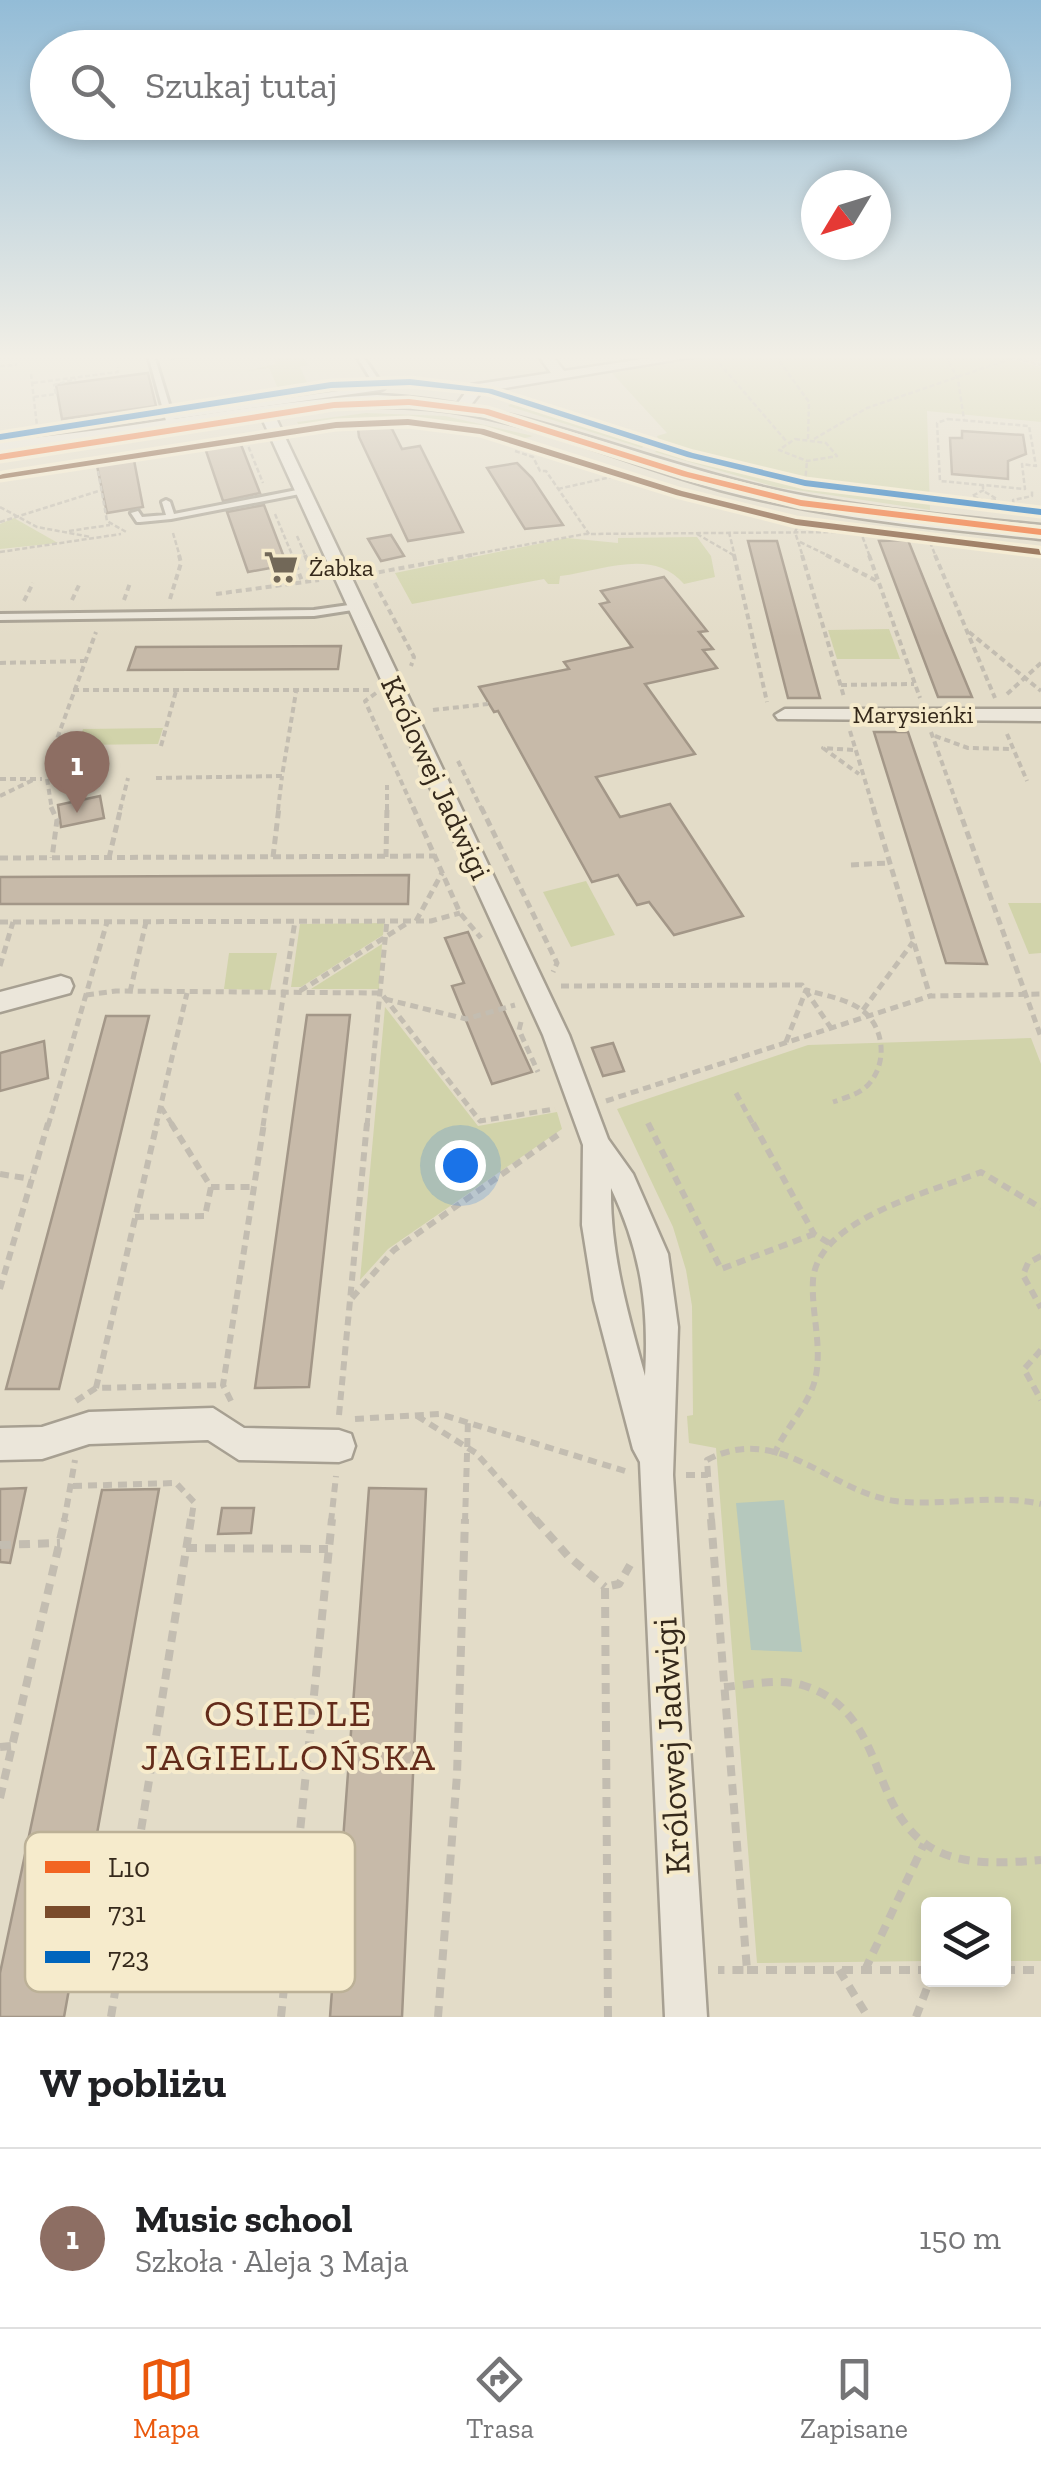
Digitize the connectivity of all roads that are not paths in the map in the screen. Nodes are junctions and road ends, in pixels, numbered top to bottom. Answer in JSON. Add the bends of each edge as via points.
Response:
{"nodes":[{"id":1,"x":39,"y":449,"type":"edge"},
{"id":2,"x":283,"y":449,"type":"edge"},
{"id":3,"x":616,"y":449,"type":"edge"},
{"id":4,"x":0,"y":457,"type":"edge"},
{"id":5,"x":302,"y":490,"type":"junction"},
{"id":6,"x":166,"y":502,"type":"dead end"},
{"id":7,"x":134,"y":513,"type":"dead end"},
{"id":8,"x":171,"y":517,"type":"junction"},
{"id":9,"x":1041,"y":532,"type":"edge"},
{"id":10,"x":350,"y":608,"type":"junction"},
{"id":11,"x":0,"y":617,"type":"edge"},
{"id":12,"x":776,"y":710,"type":"road end"},
{"id":13,"x":1041,"y":714,"type":"edge"},
{"id":14,"x":65,"y":993,"type":"road end"},
{"id":15,"x":0,"y":1002,"type":"edge"},
{"id":16,"x":585,"y":1144,"type":"junction"},
{"id":17,"x":339,"y":1433,"type":"road end"},
{"id":18,"x":0,"y":1444,"type":"edge"},
{"id":19,"x":633,"y":1472,"type":"junction"},
{"id":20,"x":686,"y":2017,"type":"edge"}],
"edges":[{"from":1,"to":4,"type":"street"},
{"from":2,"to":5,"type":"street","name":"Królowej Jadwigi"},
{"from":3,"to":9,"type":"street","via":[[764,495]]},
{"from":5,"to":8,"type":"lane"},
{"from":5,"to":10,"type":"street","name":"Królowej Jadwigi"},
{"from":6,"to":8,"type":"lane"},
{"from":7,"to":8,"type":"lane","via":[[140,520]]},
{"from":10,"to":11,"type":"lane"},
{"from":10,"to":16,"type":"street","name":"Królowej Jadwigi","via":[[556,1035]]},
{"from":12,"to":13,"type":"street","name":"Marysieńki"},
{"from":14,"to":15,"type":"street"},
{"from":16,"to":19,"type":"street","name":"Królowej Jadwigi"},
{"from":16,"to":19,"type":"street","name":"Królowej Jadwigi","via":[[623,1183],[652,1254],[663,1327]]},
{"from":17,"to":18,"type":"street","via":[[239,1444],[212,1424],[89,1428],[42,1443]]},
{"from":19,"to":20,"type":"street","name":"Królowej Jadwigi"}]}
